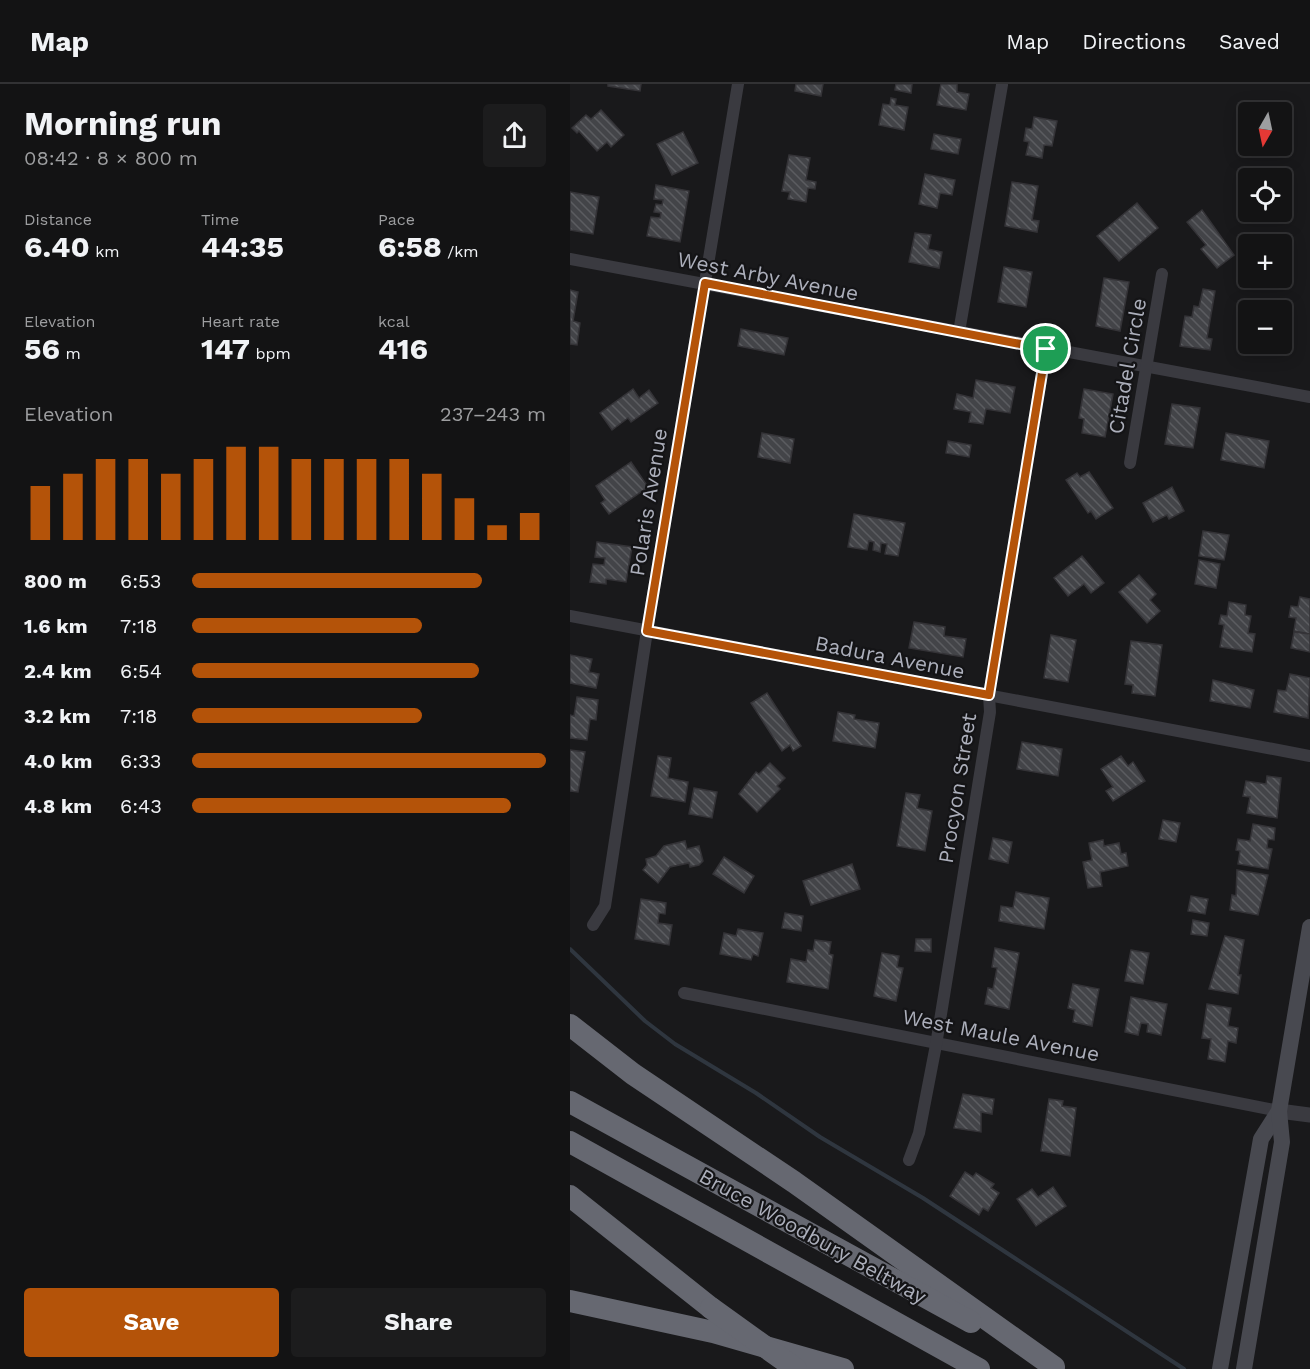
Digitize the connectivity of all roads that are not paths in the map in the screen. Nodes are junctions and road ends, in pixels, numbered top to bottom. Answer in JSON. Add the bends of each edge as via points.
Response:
{"nodes":[{"id":1,"x":738,"y":84,"type":"edge"},
{"id":2,"x":1002,"y":85,"type":"edge"},
{"id":3,"x":570,"y":259,"type":"edge"},
{"id":4,"x":1162,"y":274,"type":"dead end"},
{"id":5,"x":705,"y":283,"type":"junction"},
{"id":6,"x":959,"y":332,"type":"junction"},
{"id":7,"x":1046,"y":349,"type":"junction"},
{"id":8,"x":1146,"y":367,"type":"junction"},
{"id":9,"x":1310,"y":397,"type":"edge"},
{"id":10,"x":1130,"y":464,"type":"dead end"},
{"id":11,"x":570,"y":616,"type":"edge"},
{"id":12,"x":647,"y":631,"type":"junction"},
{"id":13,"x":989,"y":695,"type":"junction"},
{"id":14,"x":1310,"y":756,"type":"edge"},
{"id":15,"x":593,"y":925,"type":"dead end"},
{"id":16,"x":1310,"y":927,"type":"edge"},
{"id":17,"x":684,"y":993,"type":"dead end"},
{"id":18,"x":570,"y":1025,"type":"edge"},
{"id":19,"x":936,"y":1045,"type":"junction"},
{"id":20,"x":570,"y":1102,"type":"edge"},
{"id":21,"x":1279,"y":1111,"type":"junction"},
{"id":22,"x":1310,"y":1115,"type":"edge"},
{"id":23,"x":570,"y":1142,"type":"edge"},
{"id":24,"x":909,"y":1160,"type":"dead end"},
{"id":25,"x":570,"y":1196,"type":"edge"},
{"id":26,"x":570,"y":1301,"type":"edge"},
{"id":27,"x":570,"y":1313,"type":"edge"},
{"id":28,"x":713,"y":1332,"type":"junction"},
{"id":29,"x":1055,"y":1368,"type":"edge"},
{"id":30,"x":796,"y":1369,"type":"edge"},
{"id":31,"x":843,"y":1369,"type":"edge"},
{"id":32,"x":979,"y":1369,"type":"edge"},
{"id":33,"x":1220,"y":1369,"type":"edge"},
{"id":34,"x":1244,"y":1369,"type":"edge"}],
"edges":[{"from":1,"to":5,"type":"street","name":"Polaris Avenue"},
{"from":2,"to":6,"type":"street"},
{"from":3,"to":5,"type":"street","name":"West Arby Avenue"},
{"from":4,"to":8,"type":"street","name":"Citadel Circle"},
{"from":5,"to":6,"type":"street","name":"West Arby Avenue"},
{"from":5,"to":12,"type":"street","name":"Polaris Avenue"},
{"from":6,"to":7,"type":"street","name":"West Arby Avenue"},
{"from":7,"to":8,"type":"street","name":"West Arby Avenue"},
{"from":7,"to":13,"type":"street","name":"Procyon Street"},
{"from":8,"to":9,"type":"street","name":"West Arby Avenue"},
{"from":8,"to":10,"type":"street","name":"Citadel Circle"},
{"from":11,"to":12,"type":"street","name":"Badura Avenue"},
{"from":12,"to":13,"type":"street","name":"Badura Avenue"},
{"from":12,"to":15,"type":"street","name":"Polaris Avenue","via":[[605,906]]},
{"from":13,"to":14,"type":"street","name":"Badura Avenue"},
{"from":13,"to":19,"type":"street","name":"Procyon Street","via":[[990,712]]},
{"from":16,"to":21,"type":"main road"},
{"from":17,"to":19,"type":"street","name":"West Maule Avenue"},
{"from":18,"to":29,"type":"highway","via":[[633,1074],[794,1182]]},
{"from":19,"to":21,"type":"street","name":"West Maule Avenue"},
{"from":19,"to":24,"type":"street","name":"Procyon Street","via":[[920,1133]]},
{"from":20,"to":29,"type":"highway","name":"Bruce Woodbury Beltway"},
{"from":21,"to":22,"type":"street","name":"West Maule Avenue"},
{"from":21,"to":33,"type":"main road","via":[[1261,1139]]},
{"from":21,"to":34,"type":"main road","via":[[1282,1142]]},
{"from":23,"to":32,"type":"highway","name":"Bruce Woodbury Beltway"},
{"from":25,"to":30,"type":"highway","bridge":true,"via":[[711,1308]]},
{"from":26,"to":28,"type":"highway"},
{"from":27,"to":28,"type":"highway"},
{"from":28,"to":31,"type":"highway"}]}
